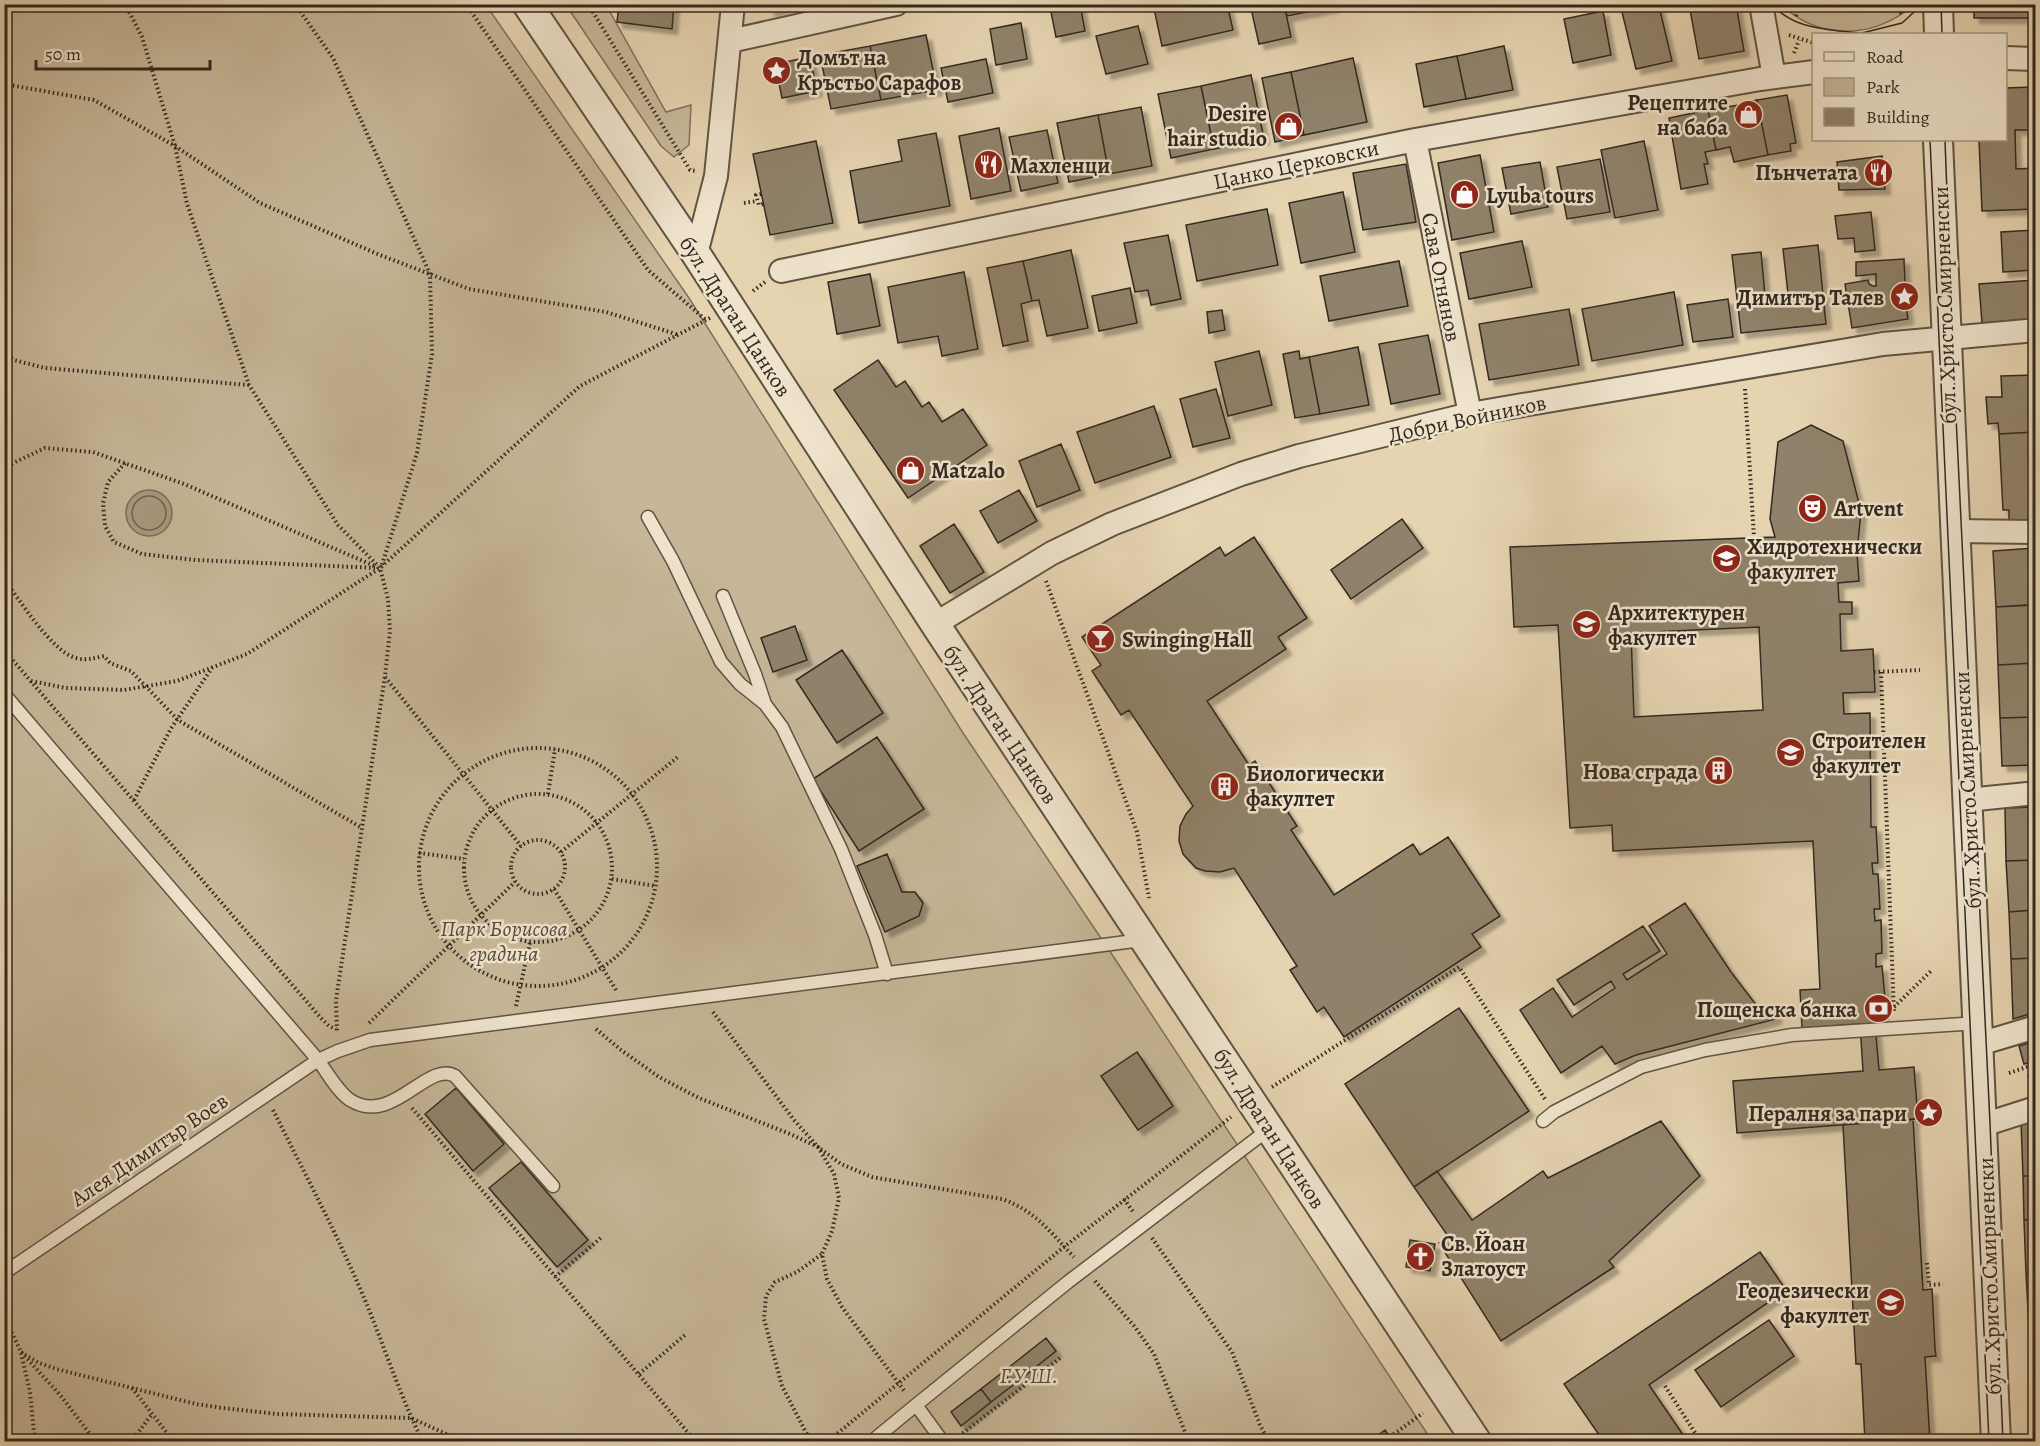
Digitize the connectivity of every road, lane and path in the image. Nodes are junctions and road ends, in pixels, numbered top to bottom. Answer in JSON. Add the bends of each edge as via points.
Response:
{"nodes":[{"id":1,"x":125,"y":4,"type":"edge"},
{"id":2,"x":295,"y":4,"type":"edge"},
{"id":3,"x":466,"y":4,"type":"edge"},
{"id":4,"x":527,"y":4,"type":"edge"},
{"id":5,"x":588,"y":4,"type":"edge"},
{"id":6,"x":733,"y":4,"type":"edge"},
{"id":7,"x":896,"y":4,"type":"edge"},
{"id":8,"x":1761,"y":4,"type":"edge"},
{"id":9,"x":1802,"y":4,"type":"edge"},
{"id":10,"x":1897,"y":4,"type":"edge"},
{"id":11,"x":1938,"y":4,"type":"edge"},
{"id":12,"x":1902,"y":15,"type":"dead end"},
{"id":13,"x":1796,"y":16,"type":"dead end"},
{"id":14,"x":1784,"y":33,"type":"dead end"},
{"id":15,"x":1939,"y":33,"type":"edge"},
{"id":16,"x":1799,"y":40,"type":"junction"},
{"id":17,"x":730,"y":41,"type":"junction"},
{"id":18,"x":1812,"y":43,"type":"edge"},
{"id":19,"x":1797,"y":46,"type":"dead end"},
{"id":20,"x":2007,"y":58,"type":"edge"},
{"id":21,"x":2036,"y":59,"type":"edge"},
{"id":22,"x":1812,"y":72,"type":"edge"},
{"id":23,"x":1774,"y":77,"type":"junction"},
{"id":24,"x":4,"y":84,"type":"edge"},
{"id":25,"x":1415,"y":140,"type":"junction"},
{"id":26,"x":1938,"y":141,"type":"edge"},
{"id":27,"x":175,"y":146,"type":"junction"},
{"id":28,"x":690,"y":170,"type":"dead end"},
{"id":29,"x":761,"y":194,"type":"dead end"},
{"id":30,"x":757,"y":201,"type":"junction"},
{"id":31,"x":744,"y":203,"type":"dead end"},
{"id":32,"x":763,"y":204,"type":"dead end"},
{"id":33,"x":696,"y":254,"type":"junction"},
{"id":34,"x":781,"y":271,"type":"dead end"},
{"id":35,"x":430,"y":274,"type":"junction"},
{"id":36,"x":713,"y":316,"type":"dead end"},
{"id":37,"x":706,"y":321,"type":"junction"},
{"id":38,"x":2036,"y":330,"type":"edge"},
{"id":39,"x":681,"y":335,"type":"junction"},
{"id":40,"x":1945,"y":339,"type":"junction"},
{"id":41,"x":4,"y":353,"type":"edge"},
{"id":42,"x":1744,"y":368,"type":"junction"},
{"id":43,"x":249,"y":385,"type":"junction"},
{"id":44,"x":1470,"y":414,"type":"junction"},
{"id":45,"x":125,"y":463,"type":"junction"},
{"id":46,"x":4,"y":475,"type":"edge"},
{"id":47,"x":648,"y":517,"type":"dead end"},
{"id":48,"x":1954,"y":531,"type":"junction"},
{"id":49,"x":2036,"y":532,"type":"edge"},
{"id":50,"x":1754,"y":538,"type":"dead end"},
{"id":51,"x":1039,"y":560,"type":"junction"},
{"id":52,"x":380,"y":568,"type":"junction"},
{"id":53,"x":4,"y":579,"type":"edge"},
{"id":54,"x":723,"y":596,"type":"dead end"},
{"id":55,"x":935,"y":624,"type":"junction"},
{"id":56,"x":4,"y":650,"type":"edge"},
{"id":57,"x":213,"y":667,"type":"junction"},
{"id":58,"x":1920,"y":670,"type":"dead end"},
{"id":59,"x":1874,"y":672,"type":"dead end"},
{"id":60,"x":1881,"y":672,"type":"junction"},
{"id":61,"x":385,"y":676,"type":"junction"},
{"id":62,"x":31,"y":681,"type":"junction"},
{"id":63,"x":146,"y":687,"type":"junction"},
{"id":64,"x":4,"y":694,"type":"edge"},
{"id":65,"x":765,"y":704,"type":"junction"},
{"id":66,"x":178,"y":720,"type":"junction"},
{"id":67,"x":1923,"y":745,"type":"dead end"},
{"id":68,"x":1885,"y":746,"type":"junction"},
{"id":69,"x":555,"y":749,"type":"junction"},
{"id":70,"x":679,"y":756,"type":"dead end"},
{"id":71,"x":463,"y":774,"type":"junction"},
{"id":72,"x":548,"y":794,"type":"junction"},
{"id":73,"x":632,"y":794,"type":"junction"},
{"id":74,"x":2036,"y":794,"type":"edge"},
{"id":75,"x":1967,"y":800,"type":"junction"},
{"id":76,"x":134,"y":801,"type":"junction"},
{"id":77,"x":493,"y":810,"type":"junction"},
{"id":78,"x":597,"y":823,"type":"junction"},
{"id":79,"x":362,"y":828,"type":"junction"},
{"id":80,"x":521,"y":846,"type":"junction"},
{"id":81,"x":561,"y":852,"type":"junction"},
{"id":82,"x":418,"y":853,"type":"junction"},
{"id":83,"x":464,"y":859,"type":"junction"},
{"id":84,"x":612,"y":879,"type":"junction"},
{"id":85,"x":515,"y":882,"type":"junction"},
{"id":86,"x":656,"y":886,"type":"junction"},
{"id":87,"x":554,"y":889,"type":"junction"},
{"id":88,"x":1149,"y":900,"type":"dead end"},
{"id":89,"x":480,"y":915,"type":"junction"},
{"id":90,"x":579,"y":930,"type":"junction"},
{"id":91,"x":1145,"y":939,"type":"junction"},
{"id":92,"x":530,"y":942,"type":"junction"},
{"id":93,"x":448,"y":946,"type":"junction"},
{"id":94,"x":602,"y":968,"type":"junction"},
{"id":95,"x":1932,"y":970,"type":"dead end"},
{"id":96,"x":887,"y":974,"type":"junction"},
{"id":97,"x":521,"y":986,"type":"junction"},
{"id":98,"x":619,"y":994,"type":"dead end"},
{"id":99,"x":516,"y":1007,"type":"dead end"},
{"id":100,"x":1894,"y":1008,"type":"junction"},
{"id":101,"x":711,"y":1009,"type":"dead end"},
{"id":102,"x":591,"y":1024,"type":"dead end"},
{"id":103,"x":366,"y":1025,"type":"dead end"},
{"id":104,"x":2036,"y":1027,"type":"edge"},
{"id":105,"x":336,"y":1029,"type":"junction"},
{"id":106,"x":1895,"y":1029,"type":"junction"},
{"id":107,"x":1979,"y":1034,"type":"junction"},
{"id":108,"x":338,"y":1051,"type":"junction"},
{"id":109,"x":318,"y":1060,"type":"junction"},
{"id":110,"x":2036,"y":1064,"type":"edge"},
{"id":111,"x":2008,"y":1072,"type":"dead end"},
{"id":112,"x":1270,"y":1088,"type":"dead end"},
{"id":113,"x":266,"y":1096,"type":"junction"},
{"id":114,"x":401,"y":1096,"type":"junction"},
{"id":115,"x":2036,"y":1108,"type":"edge"},
{"id":116,"x":1554,"y":1112,"type":"junction"},
{"id":117,"x":1228,"y":1119,"type":"dead end"},
{"id":118,"x":1543,"y":1121,"type":"dead end"},
{"id":119,"x":1983,"y":1125,"type":"junction"},
{"id":120,"x":1270,"y":1128,"type":"junction"},
{"id":121,"x":818,"y":1147,"type":"junction"},
{"id":122,"x":553,"y":1186,"type":"dead end"},
{"id":123,"x":1124,"y":1199,"type":"junction"},
{"id":124,"x":1143,"y":1225,"type":"junction"},
{"id":125,"x":602,"y":1236,"type":"dead end"},
{"id":126,"x":1064,"y":1247,"type":"junction"},
{"id":127,"x":822,"y":1254,"type":"junction"},
{"id":128,"x":1928,"y":1263,"type":"dead end"},
{"id":129,"x":1085,"y":1269,"type":"junction"},
{"id":130,"x":4,"y":1273,"type":"edge"},
{"id":131,"x":555,"y":1277,"type":"junction"},
{"id":132,"x":1943,"y":1284,"type":"dead end"},
{"id":133,"x":4,"y":1316,"type":"edge"},
{"id":134,"x":685,"y":1335,"type":"dead end"},
{"id":135,"x":21,"y":1352,"type":"junction"},
{"id":136,"x":1060,"y":1358,"type":"dead end"},
{"id":137,"x":639,"y":1374,"type":"junction"},
{"id":138,"x":899,"y":1383,"type":"junction"},
{"id":139,"x":1665,"y":1386,"type":"dead end"},
{"id":140,"x":131,"y":1388,"type":"junction"},
{"id":141,"x":904,"y":1391,"type":"dead end"},
{"id":142,"x":916,"y":1405,"type":"junction"},
{"id":143,"x":1423,"y":1413,"type":"dead end"},
{"id":144,"x":152,"y":1414,"type":"junction"},
{"id":145,"x":411,"y":1418,"type":"junction"},
{"id":146,"x":1390,"y":1437,"type":"dead end"},
{"id":147,"x":35,"y":1442,"type":"edge"},
{"id":148,"x":96,"y":1442,"type":"edge"},
{"id":149,"x":131,"y":1442,"type":"edge"},
{"id":150,"x":174,"y":1442,"type":"edge"},
{"id":151,"x":423,"y":1442,"type":"edge"},
{"id":152,"x":464,"y":1442,"type":"edge"},
{"id":153,"x":696,"y":1442,"type":"edge"},
{"id":154,"x":811,"y":1442,"type":"edge"},
{"id":155,"x":827,"y":1442,"type":"edge"},
{"id":156,"x":871,"y":1442,"type":"edge"},
{"id":157,"x":943,"y":1442,"type":"edge"},
{"id":158,"x":951,"y":1442,"type":"edge"},
{"id":159,"x":1190,"y":1442,"type":"edge"},
{"id":160,"x":1269,"y":1442,"type":"edge"},
{"id":161,"x":1477,"y":1442,"type":"edge"},
{"id":162,"x":1701,"y":1442,"type":"edge"},
{"id":163,"x":1996,"y":1442,"type":"edge"}],
"edges":[{"from":1,"to":27,"type":"path","via":[[142,37]]},
{"from":2,"to":35,"type":"path","via":[[333,58]]},
{"from":3,"to":37,"type":"path","via":[[648,270]]},
{"from":4,"to":33,"type":"street","name":"бул. Драган Цанков"},
{"from":5,"to":28,"type":"path"},
{"from":6,"to":17,"type":"street"},
{"from":7,"to":17,"type":"street"},
{"from":8,"to":23,"type":"street"},
{"from":9,"to":13,"type":"path"},
{"from":10,"to":12,"type":"path"},
{"from":11,"to":15,"type":"street"},
{"from":14,"to":16,"type":"path"},
{"from":16,"to":18,"type":"path"},
{"from":16,"to":19,"type":"path"},
{"from":17,"to":33,"type":"street","via":[[716,176]]},
{"from":20,"to":21,"type":"street"},
{"from":22,"to":23,"type":"street","name":"Цанко Церковски"},
{"from":23,"to":25,"type":"street","name":"Цанко Церковски"},
{"from":24,"to":27,"type":"path","via":[[94,100]]},
{"from":25,"to":34,"type":"street","name":"Цанко Церковски"},
{"from":25,"to":44,"type":"street","name":"Сава Огнянов"},
{"from":26,"to":40,"type":"street","name":"бул. Христо Смирненски"},
{"from":27,"to":35,"type":"path","via":[[260,203]]},
{"from":27,"to":43,"type":"path","via":[[188,204]]},
{"from":29,"to":30,"type":"path","via":[[756,195]]},
{"from":30,"to":31,"type":"path"},
{"from":30,"to":32,"type":"path"},
{"from":33,"to":55,"type":"street","name":"бул. Драган Цанков"},
{"from":35,"to":39,"type":"path","via":[[469,288],[606,312]]},
{"from":35,"to":52,"type":"path","via":[[432,354],[417,453]]},
{"from":36,"to":37,"type":"path"},
{"from":37,"to":39,"type":"path"},
{"from":38,"to":40,"type":"street","name":"Добри Войников"},
{"from":39,"to":52,"type":"path","via":[[580,386]]},
{"from":40,"to":42,"type":"street","name":"Добри Войников","via":[[1882,344]]},
{"from":40,"to":48,"type":"street","name":"бул. Христо Смирненски"},
{"from":41,"to":43,"type":"path","via":[[45,368]]},
{"from":42,"to":44,"type":"street","name":"Добри Войников"},
{"from":42,"to":50,"type":"path"},
{"from":43,"to":52,"type":"path","via":[[338,525]]},
{"from":44,"to":51,"type":"street","name":"Добри Войников","via":[[1241,474],[1112,524]]},
{"from":45,"to":46,"type":"path","via":[[93,452],[45,448],[11,464]]},
{"from":45,"to":52,"type":"path","via":[[184,484]]},
{"from":45,"to":52,"type":"path","via":[[108,482],[103,503],[105,526],[114,542],[142,554]]},
{"from":47,"to":65,"type":"lane","via":[[721,662]]},
{"from":48,"to":49,"type":"street"},
{"from":48,"to":75,"type":"street","name":"бул. Христо Смирненски"},
{"from":51,"to":55,"type":"street","name":"Добри Войников"},
{"from":51,"to":88,"type":"path","via":[[1137,832]]},
{"from":52,"to":57,"type":"path","via":[[247,654]]},
{"from":52,"to":61,"type":"path","via":[[388,599],[390,631]]},
{"from":53,"to":63,"type":"path","via":[[44,633],[74,658],[104,656],[110,663],[131,671]]},
{"from":54,"to":65,"type":"lane"},
{"from":55,"to":91,"type":"street","name":"бул. Драган Цанков"},
{"from":56,"to":62,"type":"path"},
{"from":57,"to":63,"type":"path","via":[[177,681]]},
{"from":57,"to":66,"type":"path"},
{"from":58,"to":60,"type":"path"},
{"from":59,"to":60,"type":"path"},
{"from":60,"to":68,"type":"path"},
{"from":61,"to":71,"type":"path"},
{"from":61,"to":79,"type":"path"},
{"from":62,"to":63,"type":"path","via":[[78,688]]},
{"from":62,"to":76,"type":"path"},
{"from":63,"to":66,"type":"path"},
{"from":64,"to":109,"type":"lane"},
{"from":65,"to":96,"type":"lane","via":[[782,727],[841,849]]},
{"from":66,"to":76,"type":"path"},
{"from":66,"to":79,"type":"path"},
{"from":67,"to":68,"type":"path"},
{"from":68,"to":100,"type":"path"},
{"from":69,"to":71,"type":"path","via":[[507,752],[484,760]]},
{"from":69,"to":72,"type":"path"},
{"from":69,"to":73,"type":"path","via":[[584,758],[610,773]]},
{"from":70,"to":73,"type":"path"},
{"from":71,"to":77,"type":"path"},
{"from":71,"to":82,"type":"path","via":[[442,795],[427,823]]},
{"from":72,"to":77,"type":"path","via":[[509,799]]},
{"from":72,"to":78,"type":"path","via":[[584,809]]},
{"from":73,"to":78,"type":"path"},
{"from":73,"to":86,"type":"path","via":[[648,822],[657,853]]},
{"from":74,"to":75,"type":"street"},
{"from":75,"to":107,"type":"street","name":"бул. Христо Смирненски"},
{"from":76,"to":105,"type":"path","via":[[320,1017]]},
{"from":77,"to":80,"type":"path"},
{"from":77,"to":83,"type":"path","via":[[478,823]]},
{"from":78,"to":81,"type":"path"},
{"from":78,"to":84,"type":"path","via":[[607,840]]},
{"from":79,"to":105,"type":"path","via":[[336,1000]]},
{"from":80,"to":81,"type":"path","via":[[538,840]]},
{"from":80,"to":85,"type":"path","via":[[512,859]]},
{"from":81,"to":87,"type":"path","via":[[565,868]]},
{"from":82,"to":83,"type":"path"},
{"from":82,"to":93,"type":"path","via":[[419,885],[428,916]]},
{"from":83,"to":89,"type":"path","via":[[469,897]]},
{"from":84,"to":86,"type":"path"},
{"from":84,"to":90,"type":"path","via":[[597,914]]},
{"from":85,"to":87,"type":"path","via":[[537,894]]},
{"from":85,"to":89,"type":"path"},
{"from":86,"to":94,"type":"path","via":[[647,916],[630,944]]},
{"from":87,"to":90,"type":"path"},
{"from":89,"to":92,"type":"path","via":[[511,937]]},
{"from":89,"to":93,"type":"path"},
{"from":90,"to":92,"type":"path","via":[[549,941]]},
{"from":90,"to":94,"type":"path"},
{"from":91,"to":96,"type":"lane","name":"Алея Димитър Воев"},
{"from":91,"to":120,"type":"street","name":"бул. Драган Цанков"},
{"from":92,"to":97,"type":"path"},
{"from":93,"to":97,"type":"path","via":[[467,964],[493,978]]},
{"from":93,"to":103,"type":"path"},
{"from":94,"to":97,"type":"path","via":[[580,979],[551,986]]},
{"from":94,"to":98,"type":"path"},
{"from":95,"to":100,"type":"path"},
{"from":96,"to":108,"type":"lane","name":"Алея Димитър Воев","via":[[369,1040]]},
{"from":97,"to":99,"type":"path"},
{"from":100,"to":106,"type":"path"},
{"from":101,"to":121,"type":"path"},
{"from":102,"to":121,"type":"path","via":[[659,1077],[699,1098]]},
{"from":104,"to":107,"type":"street"},
{"from":105,"to":108,"type":"path"},
{"from":106,"to":107,"type":"lane"},
{"from":106,"to":116,"type":"lane","via":[[1792,1035],[1705,1050],[1641,1067]]},
{"from":107,"to":119,"type":"street","name":"бул. Христо Смирненски"},
{"from":108,"to":109,"type":"lane","name":"Алея Димитър Воев"},
{"from":109,"to":113,"type":"lane","name":"Алея Димитър Воев"},
{"from":109,"to":114,"type":"lane","via":[[348,1098],[362,1106],[380,1106]]},
{"from":110,"to":111,"type":"path"},
{"from":112,"to":116,"type":"path","via":[[1459,967]]},
{"from":113,"to":130,"type":"lane","name":"Алея Димитър Воев"},
{"from":113,"to":145,"type":"path","via":[[362,1293]]},
{"from":114,"to":122,"type":"lane","via":[[439,1073],[455,1076]]},
{"from":114,"to":131,"type":"path"},
{"from":115,"to":119,"type":"street"},
{"from":116,"to":118,"type":"lane"},
{"from":117,"to":123,"type":"path"},
{"from":119,"to":163,"type":"street","name":"бул. Христо Смирненски"},
{"from":120,"to":124,"type":"lane"},
{"from":120,"to":161,"type":"street","name":"бул. Драган Цанков"},
{"from":121,"to":126,"type":"path","via":[[841,1164],[872,1178],[1002,1199],[1020,1206]]},
{"from":121,"to":127,"type":"path","via":[[834,1174],[838,1198],[832,1231]]},
{"from":123,"to":124,"type":"path"},
{"from":123,"to":126,"type":"path"},
{"from":124,"to":129,"type":"lane"},
{"from":124,"to":160,"type":"path","via":[[1232,1352]]},
{"from":125,"to":131,"type":"path"},
{"from":126,"to":129,"type":"path"},
{"from":126,"to":138,"type":"path"},
{"from":127,"to":138,"type":"path","via":[[827,1279],[842,1307]]},
{"from":127,"to":154,"type":"path","via":[[775,1282],[765,1296],[764,1319],[782,1386]]},
{"from":128,"to":132,"type":"path","via":[[1929,1285]]},
{"from":129,"to":142,"type":"lane"},
{"from":129,"to":159,"type":"path","via":[[1154,1354]]},
{"from":131,"to":137,"type":"path"},
{"from":133,"to":135,"type":"path"},
{"from":134,"to":137,"type":"path"},
{"from":135,"to":140,"type":"path","via":[[56,1369]]},
{"from":135,"to":147,"type":"path"},
{"from":135,"to":148,"type":"path"},
{"from":136,"to":158,"type":"path"},
{"from":137,"to":153,"type":"path"},
{"from":138,"to":141,"type":"path"},
{"from":138,"to":155,"type":"path"},
{"from":139,"to":162,"type":"path"},
{"from":140,"to":144,"type":"path"},
{"from":140,"to":145,"type":"path","via":[[223,1408],[277,1414]]},
{"from":142,"to":156,"type":"lane"},
{"from":142,"to":157,"type":"lane"},
{"from":143,"to":146,"type":"path"},
{"from":144,"to":149,"type":"path"},
{"from":144,"to":150,"type":"path"},
{"from":145,"to":151,"type":"path"},
{"from":145,"to":152,"type":"path"}]}
